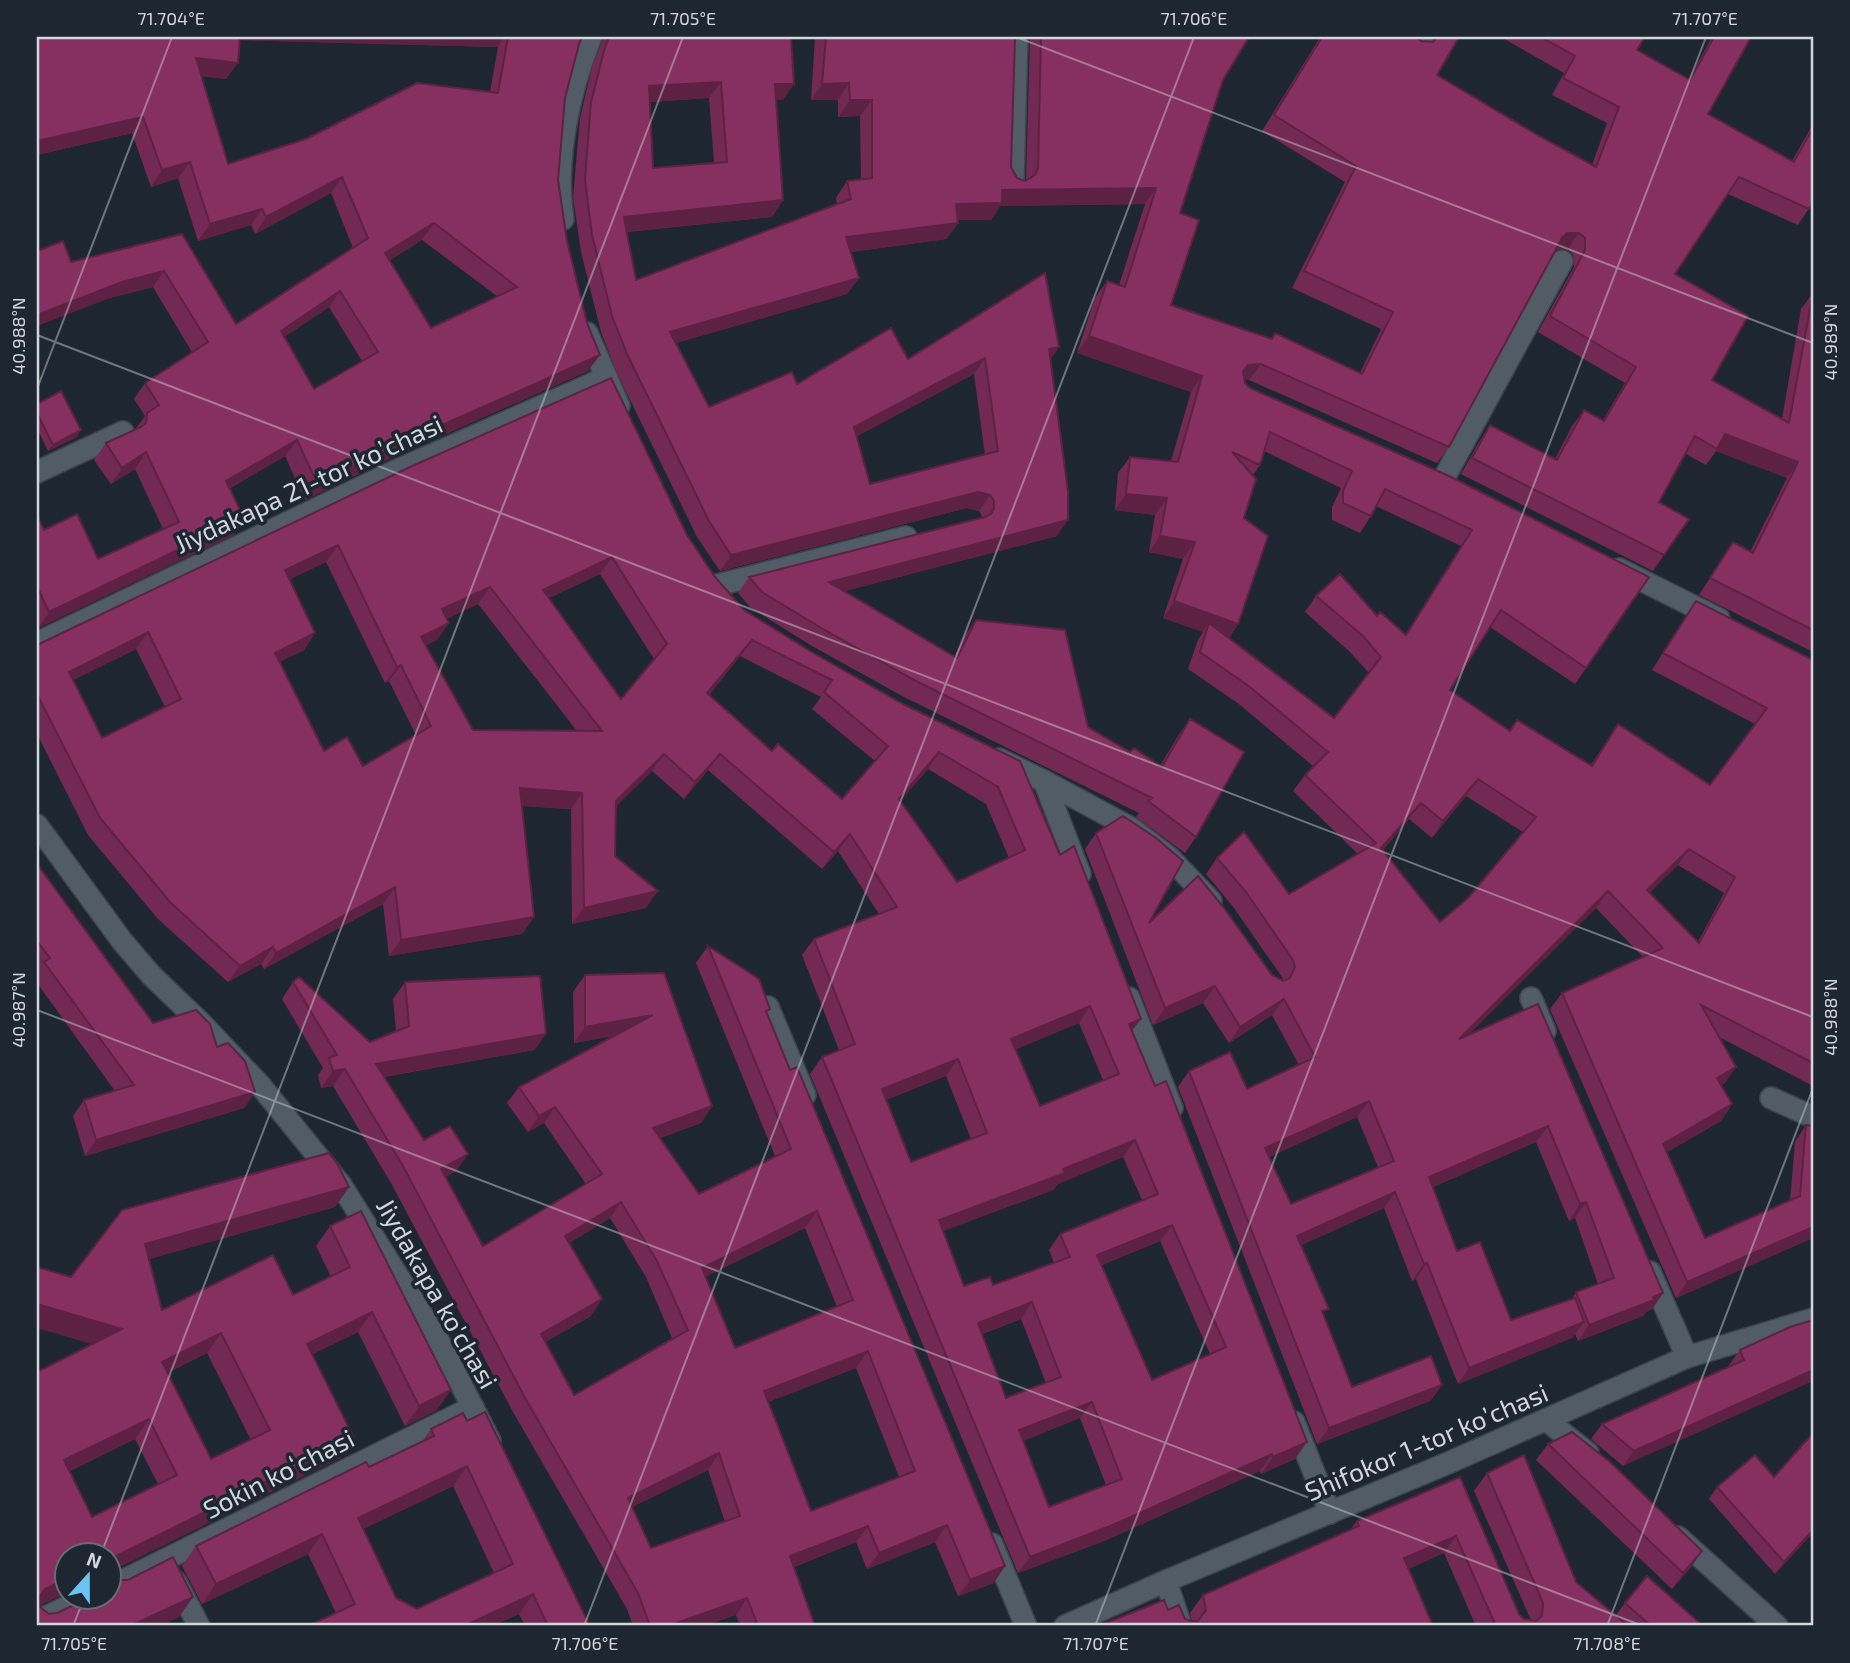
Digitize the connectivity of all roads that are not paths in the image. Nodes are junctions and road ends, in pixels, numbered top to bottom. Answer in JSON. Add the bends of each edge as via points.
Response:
{"nodes":[{"id":1,"x":591,"y":37,"type":"edge"},
{"id":2,"x":1017,"y":37,"type":"edge"},
{"id":3,"x":1013,"y":184,"type":"edge"},
{"id":4,"x":566,"y":243,"type":"edge"},
{"id":5,"x":1562,"y":261,"type":"edge"},
{"id":6,"x":581,"y":309,"type":"edge"},
{"id":7,"x":605,"y":378,"type":"junction"},
{"id":8,"x":629,"y":424,"type":"edge"},
{"id":9,"x":123,"y":432,"type":"edge"},
{"id":10,"x":37,"y":472,"type":"edge"},
{"id":11,"x":1467,"y":492,"type":"edge"},
{"id":12,"x":929,"y":531,"type":"edge"},
{"id":13,"x":1600,"y":559,"type":"edge"},
{"id":14,"x":700,"y":565,"type":"edge"},
{"id":15,"x":1742,"y":631,"type":"edge"},
{"id":16,"x":37,"y":643,"type":"edge"},
{"id":17,"x":983,"y":751,"type":"edge"},
{"id":18,"x":1044,"y":780,"type":"junction"},
{"id":19,"x":37,"y":825,"type":"edge"},
{"id":20,"x":1089,"y":896,"type":"edge"},
{"id":21,"x":1220,"y":912,"type":"edge"},
{"id":22,"x":1119,"y":973,"type":"edge"},
{"id":23,"x":1531,"y":998,"type":"dead end"},
{"id":24,"x":768,"y":1007,"type":"edge"},
{"id":25,"x":1553,"y":1049,"type":"edge"},
{"id":26,"x":1771,"y":1098,"type":"dead end"},
{"id":27,"x":811,"y":1110,"type":"edge"},
{"id":28,"x":1813,"y":1117,"type":"edge"},
{"id":29,"x":1180,"y":1128,"type":"edge"},
{"id":30,"x":1643,"y":1254,"type":"edge"},
{"id":31,"x":1813,"y":1319,"type":"edge"},
{"id":32,"x":1687,"y":1357,"type":"junction"},
{"id":33,"x":1285,"y":1397,"type":"edge"},
{"id":34,"x":473,"y":1407,"type":"junction"},
{"id":35,"x":1546,"y":1420,"type":"junction"},
{"id":36,"x":497,"y":1454,"type":"edge"},
{"id":37,"x":1448,"y":1462,"type":"junction"},
{"id":38,"x":1606,"y":1468,"type":"edge"},
{"id":39,"x":1459,"y":1488,"type":"edge"},
{"id":40,"x":1330,"y":1513,"type":"junction"},
{"id":41,"x":983,"y":1523,"type":"edge"},
{"id":42,"x":1665,"y":1524,"type":"edge"},
{"id":43,"x":165,"y":1561,"type":"junction"},
{"id":44,"x":122,"y":1581,"type":"edge"},
{"id":45,"x":1166,"y":1581,"type":"junction"},
{"id":46,"x":61,"y":1610,"type":"edge"},
{"id":47,"x":37,"y":1621,"type":"edge"},
{"id":48,"x":199,"y":1626,"type":"edge"},
{"id":49,"x":1026,"y":1626,"type":"edge"},
{"id":50,"x":1065,"y":1626,"type":"edge"},
{"id":51,"x":1181,"y":1626,"type":"edge"},
{"id":52,"x":1777,"y":1626,"type":"edge"}],
"edges":[{"from":1,"to":4,"type":"street","via":[[567,116],[559,197]]},
{"from":2,"to":3,"type":"street"},
{"from":5,"to":11,"type":"street","via":[[1436,477]]},
{"from":6,"to":7,"type":"street"},
{"from":7,"to":8,"type":"street"},
{"from":7,"to":16,"type":"street","name":"Jiydakapa 21-tor koʼchasi","via":[[393,472]]},
{"from":9,"to":10,"type":"street"},
{"from":12,"to":14,"type":"street","via":[[721,594]]},
{"from":13,"to":15,"type":"street"},
{"from":17,"to":18,"type":"street"},
{"from":18,"to":20,"type":"street"},
{"from":18,"to":21,"type":"street","via":[[1140,835],[1169,857]]},
{"from":19,"to":34,"type":"street","name":"Jiydakapa ko'chasi","via":[[122,941],[260,1085],[341,1185],[441,1345]]},
{"from":22,"to":29,"type":"street"},
{"from":23,"to":25,"type":"street"},
{"from":24,"to":27,"type":"street"},
{"from":26,"to":28,"type":"street"},
{"from":30,"to":32,"type":"street"},
{"from":31,"to":32,"type":"street","name":"Shifokor 1-tor koʼchasi"},
{"from":32,"to":35,"type":"street","name":"Shifokor 1-tor koʼchasi"},
{"from":33,"to":40,"type":"street"},
{"from":34,"to":36,"type":"street","name":"Jiydakapa ko'chasi"},
{"from":34,"to":43,"type":"street","name":"Sokin koʻchasi"},
{"from":35,"to":37,"type":"street","name":"Shifokor 1-tor koʼchasi"},
{"from":35,"to":38,"type":"street"},
{"from":37,"to":39,"type":"street"},
{"from":37,"to":40,"type":"street","name":"Shifokor 1-tor koʼchasi"},
{"from":40,"to":45,"type":"street","name":"Shifokor 1-tor koʼchasi"},
{"from":41,"to":49,"type":"street"},
{"from":42,"to":52,"type":"street"},
{"from":43,"to":44,"type":"street","name":"Sokin koʻchasi"},
{"from":43,"to":48,"type":"street"},
{"from":45,"to":50,"type":"street","name":"Shifokor 1-tor koʼchasi"},
{"from":45,"to":51,"type":"street"},
{"from":46,"to":47,"type":"street"}]}
